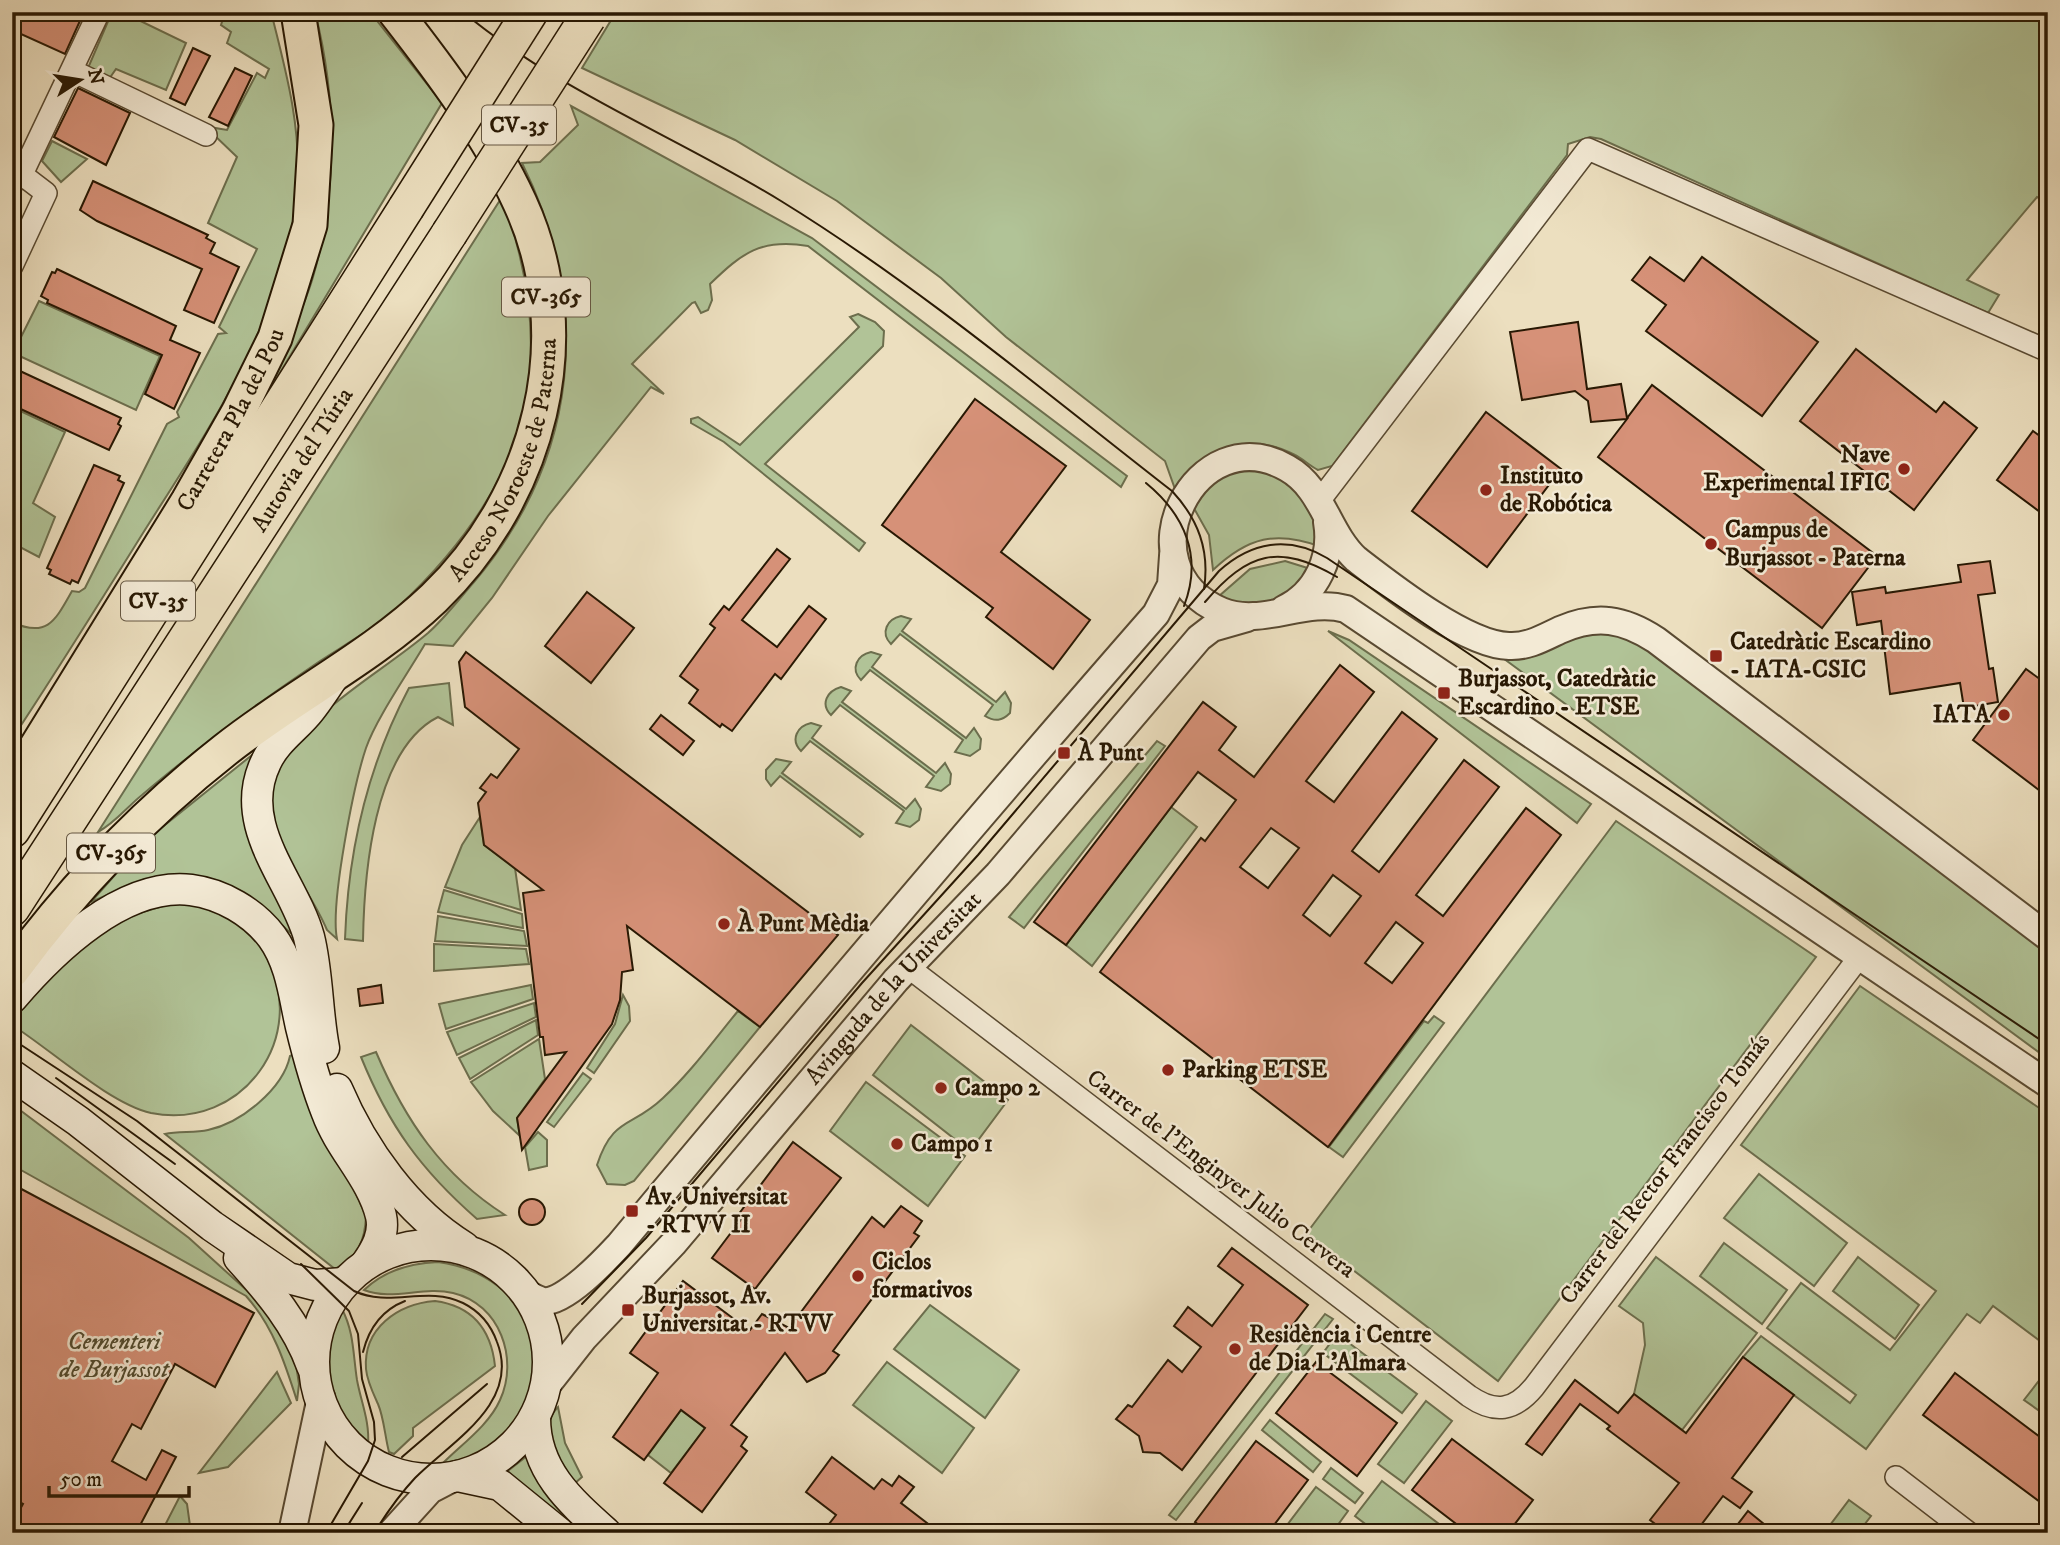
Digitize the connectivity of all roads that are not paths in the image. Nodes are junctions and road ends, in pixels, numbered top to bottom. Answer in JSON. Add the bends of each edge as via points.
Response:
{"nodes":[{"id":1,"x":100,"y":12,"type":"edge"},
{"id":2,"x":298,"y":12,"type":"edge"},
{"id":3,"x":395,"y":12,"type":"edge"},
{"id":4,"x":530,"y":12,"type":"edge"},
{"id":5,"x":589,"y":14,"type":"edge"},
{"id":6,"x":73,"y":71,"type":"junction"},
{"id":7,"x":206,"y":135,"type":"dead end"},
{"id":8,"x":16,"y":175,"type":"edge"},
{"id":9,"x":12,"y":266,"type":"edge"},
{"id":10,"x":2046,"y":349,"type":"edge"},
{"id":11,"x":1323,"y":507,"type":"junction"},
{"id":12,"x":1173,"y":554,"type":"junction"},
{"id":13,"x":1266,"y":614,"type":"junction"},
{"id":14,"x":332,"y":679,"type":"junction"},
{"id":15,"x":12,"y":786,"type":"edge"},
{"id":16,"x":12,"y":830,"type":"edge"},
{"id":17,"x":12,"y":908,"type":"edge"},
{"id":18,"x":2048,"y":937,"type":"edge"},
{"id":19,"x":1860,"y":956,"type":"junction"},
{"id":20,"x":908,"y":967,"type":"junction"},
{"id":21,"x":12,"y":971,"type":"edge"},
{"id":22,"x":12,"y":998,"type":"edge"},
{"id":23,"x":12,"y":1075,"type":"edge"},
{"id":24,"x":2048,"y":1084,"type":"edge"},
{"id":25,"x":212,"y":1226,"type":"junction"},
{"id":26,"x":473,"y":1253,"type":"junction"},
{"id":27,"x":355,"y":1274,"type":"junction"},
{"id":28,"x":527,"y":1294,"type":"junction"},
{"id":29,"x":547,"y":1385,"type":"junction"},
{"id":30,"x":319,"y":1389,"type":"junction"},
{"id":31,"x":1507,"y":1408,"type":"joint"},
{"id":32,"x":535,"y":1418,"type":"junction"},
{"id":33,"x":457,"y":1476,"type":"junction"},
{"id":34,"x":1896,"y":1477,"type":"dead end"},
{"id":35,"x":292,"y":1533,"type":"edge"},
{"id":36,"x":391,"y":1533,"type":"edge"},
{"id":37,"x":559,"y":1533,"type":"edge"},
{"id":38,"x":606,"y":1533,"type":"edge"},
{"id":39,"x":1969,"y":1533,"type":"edge"}],
"edges":[{"from":1,"to":6,"type":"street"},
{"from":2,"to":15,"type":"main road","name":"Carretera Pla del Pou","via":[[316,125],[310,225],[275,338],[188,501]]},
{"from":3,"to":14,"type":"main road","name":"Acceso Noroeste de Paterna","number":"CV-365","via":[[451,87],[521,205],[543,273],[550,355],[528,457],[481,542],[435,597]]},
{"from":4,"to":16,"type":"highway","name":"Autovia del Túria","number":"CV-35","bridge":true},
{"from":5,"to":17,"type":"highway","name":"Autovia del Túria","number":"CV-35","bridge":true},
{"from":6,"to":7,"type":"street"},
{"from":6,"to":8,"type":"street"},
{"from":8,"to":9,"type":"street","via":[[46,192]]},
{"from":10,"to":11,"type":"street","via":[[1588,149]]},
{"from":11,"to":12,"type":"street","via":[[1305,480],[1285,466],[1262,459],[1238,459],[1195,481],[1181,500],[1172,533]]},
{"from":11,"to":13,"type":"street","via":[[1329,536],[1322,572],[1295,603]]},
{"from":11,"to":18,"type":"street","via":[[1344,548],[1356,559],[1481,641],[1526,646],[1562,629],[1601,620],[1624,622],[1646,633]]},
{"from":12,"to":13,"type":"street","via":[[1180,574],[1205,602],[1235,616]]},
{"from":12,"to":28,"type":"street","name":"Avinguda de la Universitat","via":[[1171,585],[1156,614],[619,1245],[595,1271],[557,1297],[544,1301]]},
{"from":13,"to":19,"type":"street","via":[[1322,606],[1346,609]]},
{"from":13,"to":20,"type":"street","name":"Avinguda de la Universitat","via":[[1224,623],[1199,638],[998,874]]},
{"from":14,"to":21,"type":"main road","number":"CV-365","via":[[226,750],[120,844]]},
{"from":14,"to":26,"type":"main road","via":[[265,763],[257,802],[260,827],[302,916],[324,1047],[343,1104],[418,1212]]},
{"from":19,"to":24,"type":"street"},
{"from":19,"to":31,"type":"street","name":"Carrer del Rector Francisco Tomás","via":[[1534,1387],[1523,1401]]},
{"from":20,"to":29,"type":"street","name":"Avinguda de la Universitat"},
{"from":20,"to":31,"type":"street","name":"Carrer de l'Enginyer Julio Cervera","via":[[1469,1396],[1489,1408]]},
{"from":22,"to":27,"type":"main road","via":[[46,958],[117,907],[145,894],[173,889],[204,892],[248,914],[271,936],[286,963],[310,1065],[328,1117],[382,1219],[377,1248]]},
{"from":23,"to":25,"type":"main road"},
{"from":25,"to":27,"type":"main road","via":[[288,1278],[315,1285]]},
{"from":25,"to":30,"type":"main road","via":[[304,1341]]},
{"from":26,"to":27,"type":"main road","via":[[422,1245],[393,1251]]},
{"from":26,"to":28,"type":"main road","via":[[498,1266]]},
{"from":27,"to":30,"type":"main road","via":[[323,1316],[314,1363]]},
{"from":28,"to":29,"type":"main road","via":[[543,1329]]},
{"from":29,"to":32,"type":"main road"},
{"from":30,"to":33,"type":"main road","via":[[330,1421],[346,1443],[369,1461],[415,1478]]},
{"from":30,"to":35,"type":"street"},
{"from":32,"to":33,"type":"main road","via":[[513,1446],[487,1465]]},
{"from":32,"to":38,"type":"main road","via":[[535,1439],[547,1471]]},
{"from":33,"to":36,"type":"street","via":[[430,1490]]},
{"from":33,"to":37,"type":"main road","via":[[500,1485]]},
{"from":34,"to":39,"type":"street"}]}
